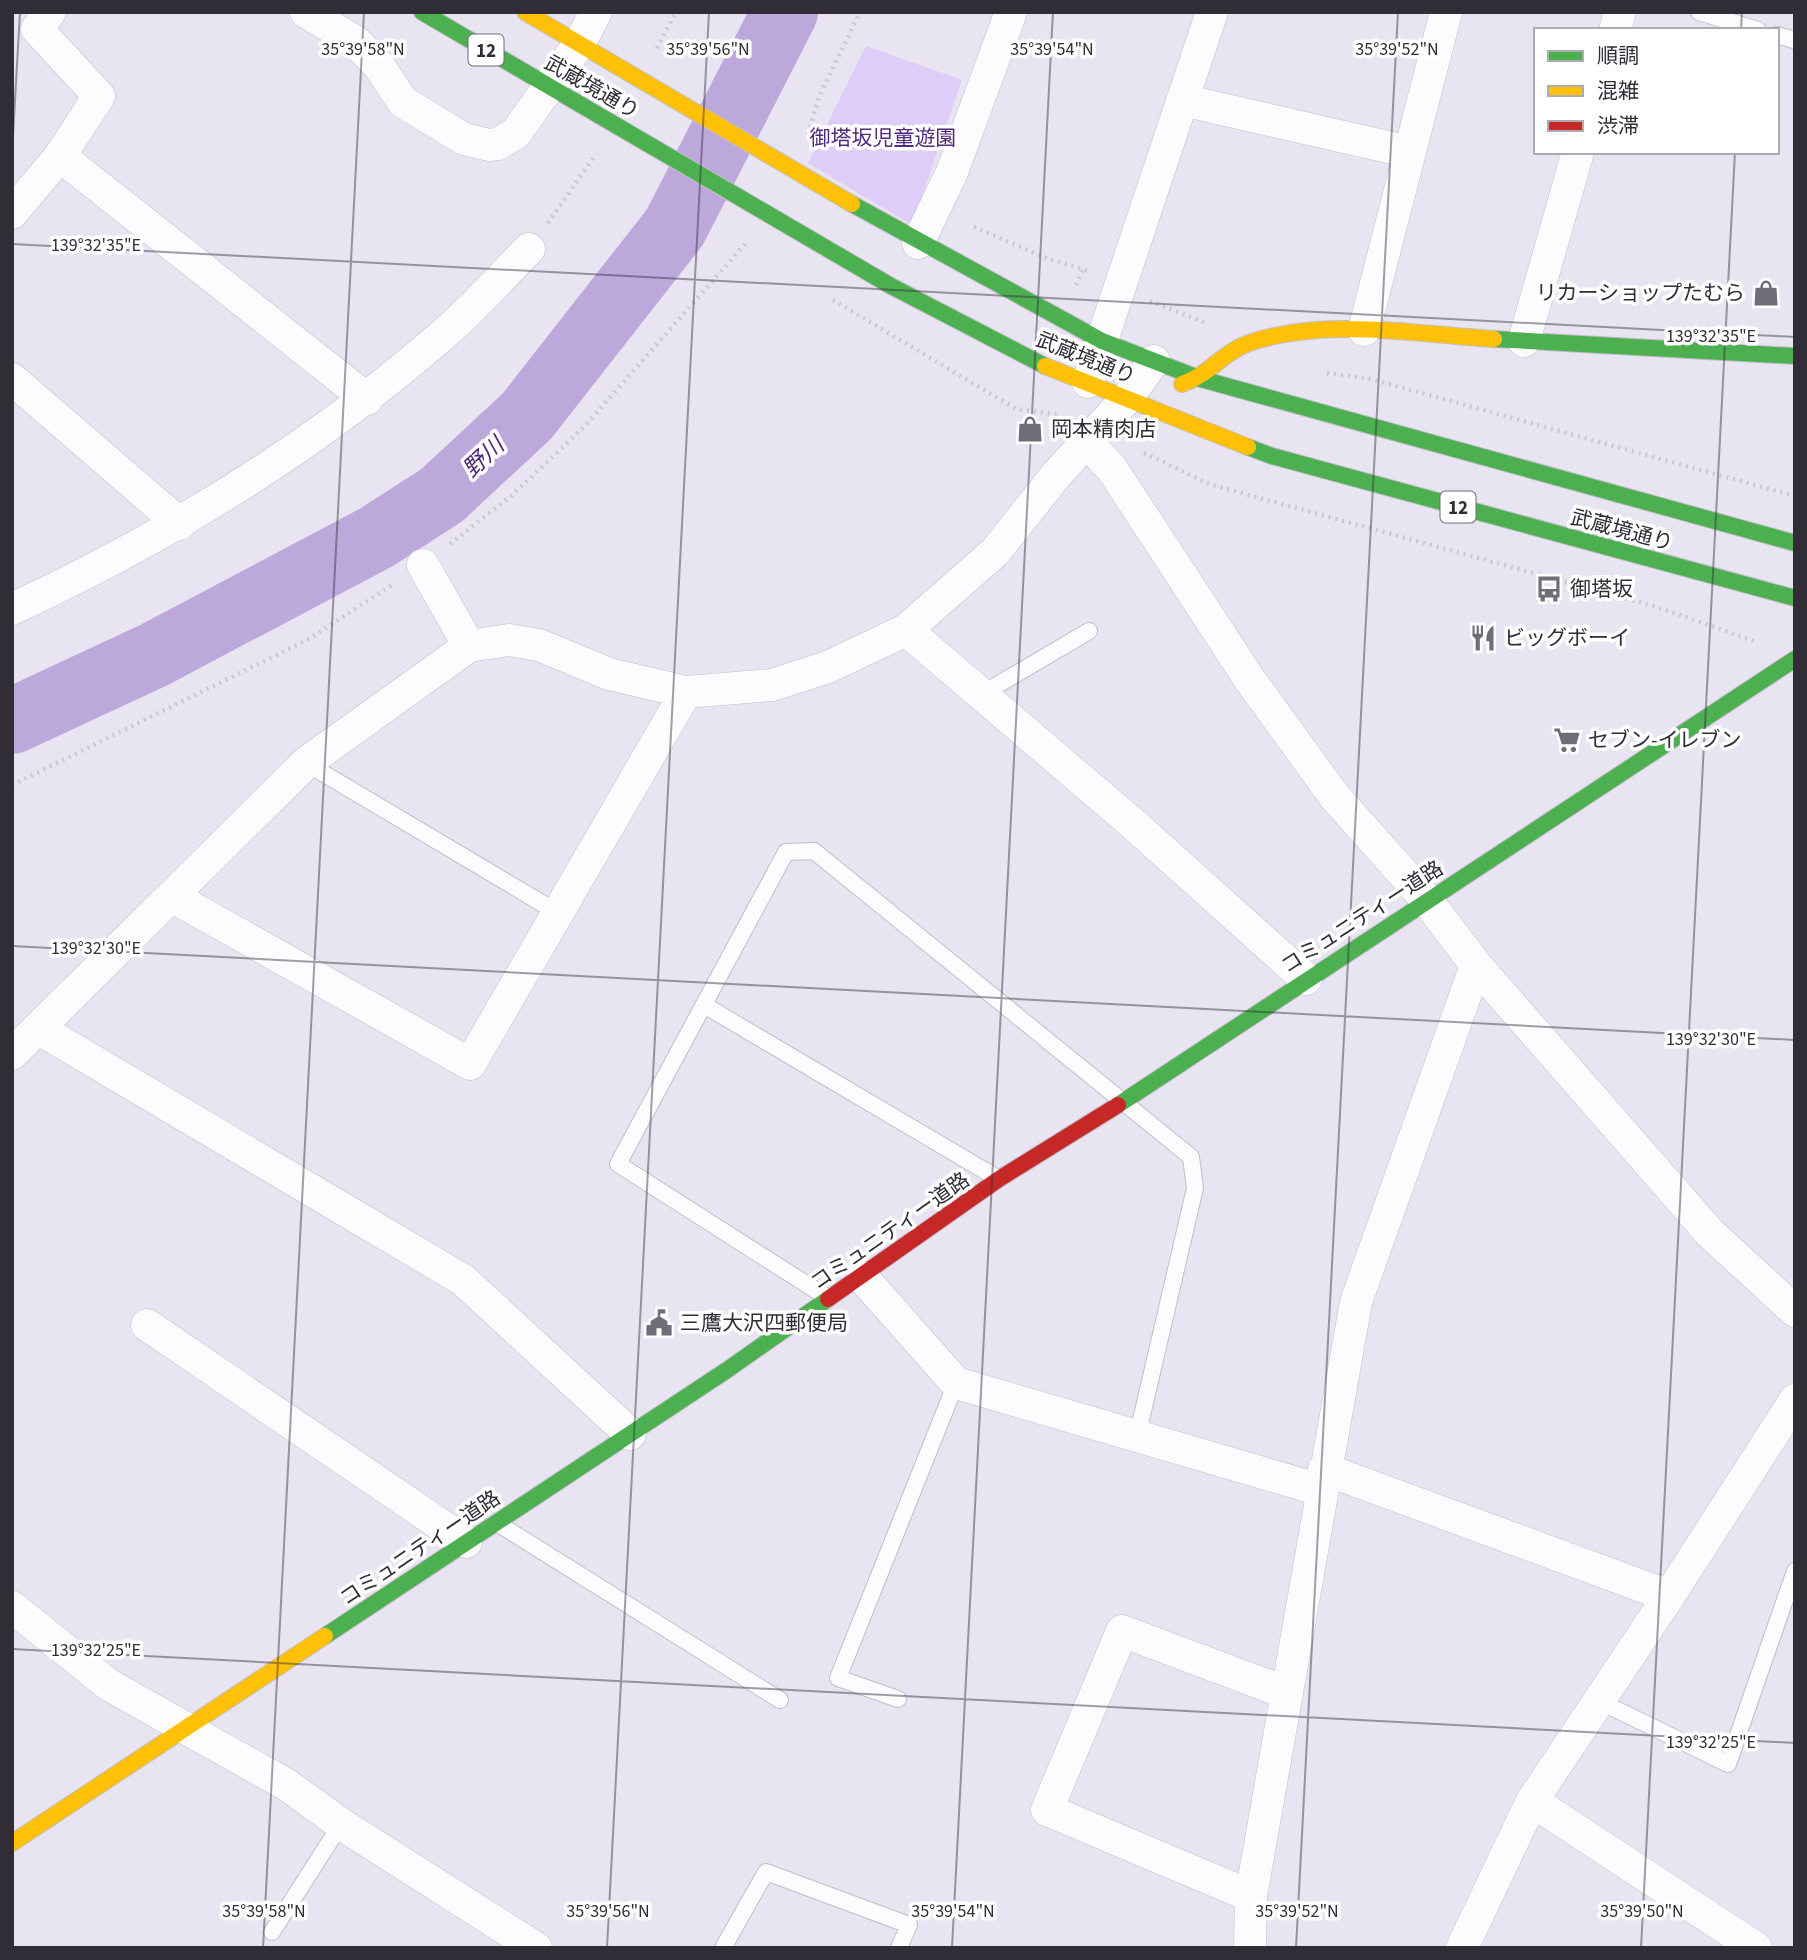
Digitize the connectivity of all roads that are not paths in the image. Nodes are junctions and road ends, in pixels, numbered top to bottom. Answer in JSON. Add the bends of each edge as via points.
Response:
{"nodes":[{"id":1,"x":50,"y":12,"type":"edge"},
{"id":2,"x":306,"y":12,"type":"edge"},
{"id":3,"x":422,"y":12,"type":"edge"},
{"id":4,"x":525,"y":12,"type":"edge"},
{"id":5,"x":596,"y":12,"type":"edge"},
{"id":6,"x":1011,"y":12,"type":"edge"},
{"id":7,"x":1212,"y":12,"type":"edge"},
{"id":8,"x":1446,"y":12,"type":"edge"},
{"id":9,"x":1699,"y":12,"type":"edge"},
{"id":10,"x":1751,"y":28,"type":"edge"},
{"id":11,"x":579,"y":44,"type":"junction"},
{"id":12,"x":550,"y":85,"type":"junction"},
{"id":13,"x":1182,"y":100,"type":"junction"},
{"id":14,"x":1410,"y":152,"type":"junction"},
{"id":15,"x":1577,"y":154,"type":"edge"},
{"id":16,"x":60,"y":156,"type":"junction"},
{"id":17,"x":12,"y":213,"type":"edge"},
{"id":18,"x":918,"y":243,"type":"junction"},
{"id":19,"x":529,"y":249,"type":"road end"},
{"id":20,"x":1364,"y":330,"type":"junction"},
{"id":21,"x":1102,"y":341,"type":"junction"},
{"id":22,"x":1524,"y":341,"type":"junction"},
{"id":23,"x":1795,"y":356,"type":"edge"},
{"id":24,"x":12,"y":379,"type":"edge"},
{"id":25,"x":1201,"y":379,"type":"junction"},
{"id":26,"x":1088,"y":382,"type":"junction"},
{"id":27,"x":1150,"y":384,"type":"junction"},
{"id":28,"x":367,"y":399,"type":"junction"},
{"id":29,"x":1077,"y":429,"type":"junction"},
{"id":30,"x":180,"y":524,"type":"junction"},
{"id":31,"x":1795,"y":543,"type":"edge"},
{"id":32,"x":423,"y":565,"type":"dead end"},
{"id":33,"x":1795,"y":598,"type":"edge"},
{"id":34,"x":12,"y":609,"type":"edge"},
{"id":35,"x":906,"y":630,"type":"junction"},
{"id":36,"x":1089,"y":631,"type":"dead end"},
{"id":37,"x":469,"y":646,"type":"junction"},
{"id":38,"x":1795,"y":659,"type":"edge"},
{"id":39,"x":686,"y":692,"type":"junction"},
{"id":40,"x":982,"y":694,"type":"junction"},
{"id":41,"x":306,"y":763,"type":"junction"},
{"id":42,"x":173,"y":897,"type":"junction"},
{"id":43,"x":1426,"y":900,"type":"junction"},
{"id":44,"x":560,"y":914,"type":"junction"},
{"id":45,"x":1476,"y":965,"type":"junction"},
{"id":46,"x":1306,"y":979,"type":"junction"},
{"id":47,"x":704,"y":1005,"type":"junction"},
{"id":48,"x":39,"y":1029,"type":"junction"},
{"id":49,"x":12,"y":1054,"type":"edge"},
{"id":50,"x":1124,"y":1101,"type":"junction"},
{"id":51,"x":999,"y":1179,"type":"junction"},
{"id":52,"x":863,"y":1278,"type":"junction"},
{"id":53,"x":831,"y":1300,"type":"junction"},
{"id":54,"x":1795,"y":1311,"type":"edge"},
{"id":55,"x":147,"y":1325,"type":"dead end"},
{"id":56,"x":956,"y":1383,"type":"junction"},
{"id":57,"x":1795,"y":1400,"type":"edge"},
{"id":58,"x":630,"y":1434,"type":"junction"},
{"id":59,"x":1136,"y":1437,"type":"junction"},
{"id":60,"x":1322,"y":1480,"type":"junction"},
{"id":61,"x":496,"y":1523,"type":"junction"},
{"id":62,"x":466,"y":1542,"type":"junction"},
{"id":63,"x":1795,"y":1572,"type":"edge"},
{"id":64,"x":1670,"y":1596,"type":"junction"},
{"id":65,"x":12,"y":1607,"type":"edge"},
{"id":66,"x":1287,"y":1693,"type":"junction"},
{"id":67,"x":898,"y":1699,"type":"dead end"},
{"id":68,"x":780,"y":1700,"type":"dead end"},
{"id":69,"x":1599,"y":1701,"type":"junction"},
{"id":70,"x":186,"y":1728,"type":"junction"},
{"id":71,"x":1532,"y":1801,"type":"junction"},
{"id":72,"x":341,"y":1824,"type":"junction"},
{"id":73,"x":12,"y":1843,"type":"edge"},
{"id":74,"x":1251,"y":1896,"type":"junction"},
{"id":75,"x":272,"y":1932,"type":"dead end"},
{"id":76,"x":536,"y":1948,"type":"edge"},
{"id":77,"x":723,"y":1948,"type":"edge"},
{"id":78,"x":900,"y":1948,"type":"edge"},
{"id":79,"x":1250,"y":1948,"type":"edge"},
{"id":80,"x":1462,"y":1948,"type":"edge"},
{"id":81,"x":1756,"y":1948,"type":"edge"}],
"edges":[{"from":1,"to":16,"type":"street","via":[[37,29],[99,96]]},
{"from":2,"to":12,"type":"street","via":[[356,42],[404,102],[464,139],[498,144],[516,133]]},
{"from":3,"to":12,"type":"main road","name":"武蔵境通り","number":"12"},
{"from":4,"to":11,"type":"main road","name":"武蔵境通り","number":"12"},
{"from":5,"to":11,"type":"street"},
{"from":6,"to":18,"type":"street","via":[[952,172]]},
{"from":7,"to":13,"type":"street"},
{"from":8,"to":14,"type":"street"},
{"from":9,"to":10,"type":"lane"},
{"from":11,"to":12,"type":"street"},
{"from":11,"to":18,"type":"main road","name":"武蔵境通り","number":"12"},
{"from":12,"to":26,"type":"main road","name":"武蔵境通り","number":"12","via":[[985,338]]},
{"from":13,"to":14,"type":"street"},
{"from":13,"to":21,"type":"street"},
{"from":14,"to":20,"type":"street"},
{"from":15,"to":22,"type":"street"},
{"from":16,"to":17,"type":"street"},
{"from":16,"to":28,"type":"street"},
{"from":18,"to":21,"type":"main road","name":"武蔵境通り","number":"12"},
{"from":19,"to":28,"type":"street","via":[[449,330]]},
{"from":20,"to":22,"type":"main road","number":"12"},
{"from":20,"to":25,"type":"main road","number":"12","via":[[1323,329],[1256,341],[1235,348]]},
{"from":21,"to":26,"type":"street"},
{"from":21,"to":27,"type":"main road","name":"武蔵境通り","number":"12"},
{"from":22,"to":23,"type":"main road","number":"12"},
{"from":24,"to":30,"type":"street"},
{"from":25,"to":27,"type":"main road","number":"12"},
{"from":25,"to":27,"type":"main road","name":"武蔵境通り","number":"12"},
{"from":25,"to":31,"type":"main road","name":"武蔵境通り","number":"12"},
{"from":26,"to":27,"type":"main road","name":"武蔵境通り","number":"12"},
{"from":27,"to":29,"type":"street"},
{"from":27,"to":33,"type":"main road","name":"武蔵境通り","number":"12","via":[[1272,456]]},
{"from":28,"to":30,"type":"street"},
{"from":29,"to":35,"type":"street","via":[[995,552]]},
{"from":29,"to":43,"type":"street","via":[[1112,469],[1250,680],[1335,797]]},
{"from":30,"to":34,"type":"street","via":[[87,575]]},
{"from":32,"to":37,"type":"street"},
{"from":35,"to":39,"type":"street","via":[[828,667],[772,685]]},
{"from":35,"to":40,"type":"street"},
{"from":36,"to":40,"type":"lane"},
{"from":37,"to":39,"type":"street","via":[[509,640],[539,645],[609,674]]},
{"from":37,"to":41,"type":"street"},
{"from":38,"to":43,"type":"main road","name":"コミュニティー道路"},
{"from":39,"to":44,"type":"street"},
{"from":40,"to":46,"type":"street"},
{"from":41,"to":42,"type":"street"},
{"from":41,"to":44,"type":"lane"},
{"from":42,"to":44,"type":"street","via":[[470,1064]]},
{"from":42,"to":48,"type":"street"},
{"from":43,"to":45,"type":"street"},
{"from":43,"to":46,"type":"main road","name":"コミュニティー道路"},
{"from":45,"to":54,"type":"street","via":[[1710,1233]]},
{"from":45,"to":60,"type":"street","via":[[1356,1301]]},
{"from":46,"to":50,"type":"main road","name":"コミュニティー道路"},
{"from":47,"to":50,"type":"lane","via":[[786,852],[814,851]]},
{"from":47,"to":51,"type":"lane"},
{"from":47,"to":53,"type":"lane","via":[[618,1164]]},
{"from":48,"to":49,"type":"street"},
{"from":48,"to":58,"type":"street","via":[[463,1280]]},
{"from":50,"to":51,"type":"main road","name":"コミュニティー道路"},
{"from":50,"to":59,"type":"lane","via":[[1191,1157],[1195,1188]]},
{"from":51,"to":52,"type":"main road","name":"コミュニティー道路"},
{"from":52,"to":53,"type":"main road","name":"コミュニティー道路"},
{"from":52,"to":56,"type":"street"},
{"from":53,"to":58,"type":"main road","name":"コミュニティー道路"},
{"from":55,"to":62,"type":"street"},
{"from":56,"to":59,"type":"street"},
{"from":56,"to":67,"type":"lane","via":[[838,1678]]},
{"from":57,"to":64,"type":"street"},
{"from":58,"to":61,"type":"main road","name":"コミュニティー道路"},
{"from":59,"to":60,"type":"street"},
{"from":60,"to":64,"type":"street"},
{"from":60,"to":66,"type":"street"},
{"from":61,"to":62,"type":"main road","name":"コミュニティー道路"},
{"from":61,"to":68,"type":"lane"},
{"from":62,"to":70,"type":"main road","name":"コミュニティー道路"},
{"from":63,"to":69,"type":"lane","via":[[1728,1764]]},
{"from":64,"to":69,"type":"street"},
{"from":65,"to":70,"type":"street","via":[[109,1685]]},
{"from":66,"to":74,"type":"street"},
{"from":66,"to":74,"type":"street","via":[[1122,1631],[1048,1810]]},
{"from":69,"to":71,"type":"street"},
{"from":70,"to":72,"type":"street","via":[[287,1786]]},
{"from":70,"to":73,"type":"main road","name":"コミュニティー道路"},
{"from":71,"to":80,"type":"street"},
{"from":71,"to":81,"type":"street"},
{"from":72,"to":75,"type":"lane"},
{"from":72,"to":76,"type":"street"},
{"from":74,"to":79,"type":"street"},
{"from":77,"to":78,"type":"lane","via":[[766,1872],[909,1925]]}]}
